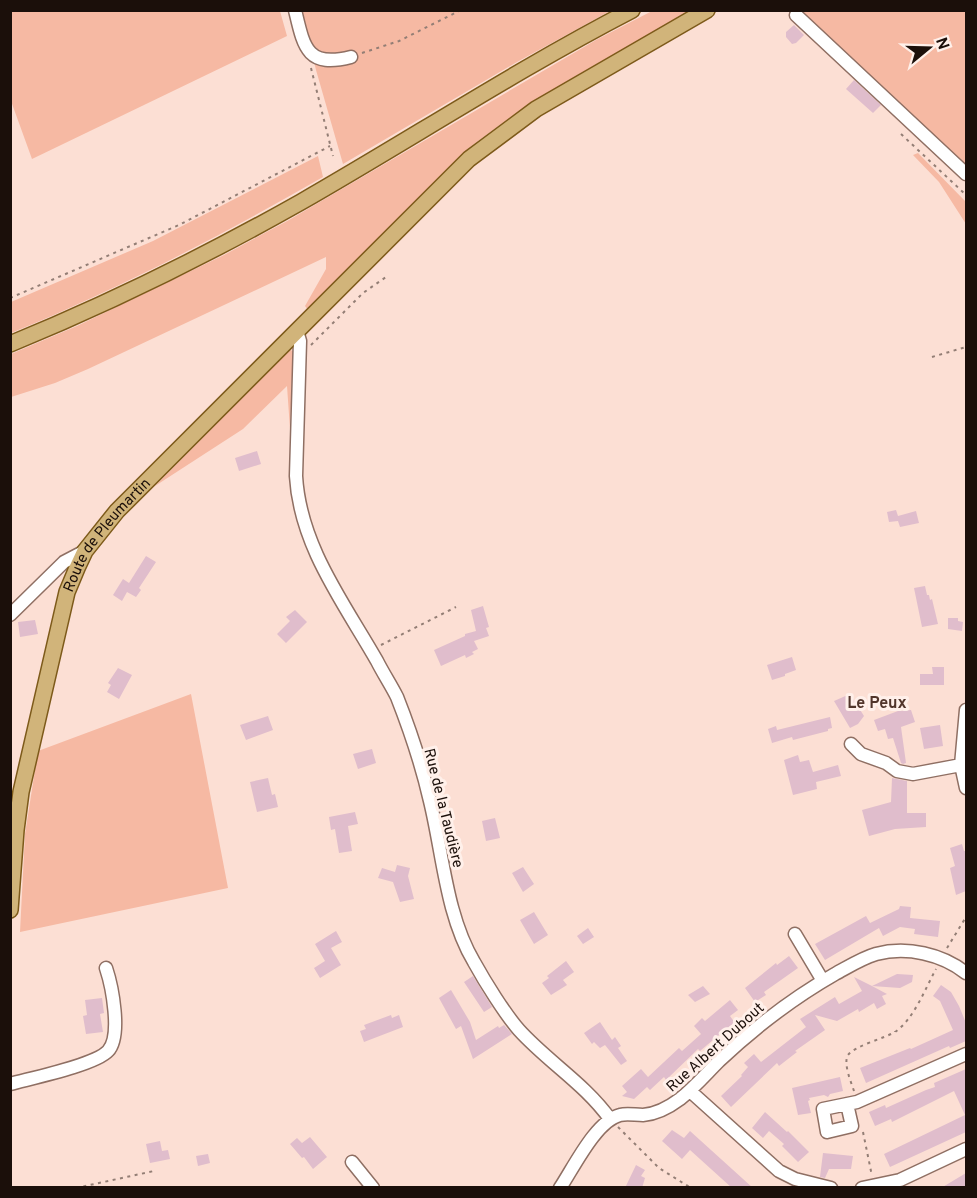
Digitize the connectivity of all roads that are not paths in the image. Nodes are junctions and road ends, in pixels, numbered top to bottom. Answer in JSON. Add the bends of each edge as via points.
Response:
{"nodes":[{"id":1,"x":295,"y":10,"type":"edge"},
{"id":2,"x":632,"y":10,"type":"edge"},
{"id":3,"x":707,"y":10,"type":"edge"},
{"id":4,"x":796,"y":15,"type":"dead end"},
{"id":5,"x":351,"y":57,"type":"road end"},
{"id":6,"x":966,"y":174,"type":"edge"},
{"id":7,"x":297,"y":331,"type":"junction"},
{"id":8,"x":10,"y":344,"type":"edge"},
{"id":9,"x":85,"y":551,"type":"junction"},
{"id":10,"x":10,"y":615,"type":"edge"},
{"id":11,"x":966,"y":710,"type":"edge"},
{"id":12,"x":851,"y":744,"type":"dead end"},
{"id":13,"x":961,"y":765,"type":"junction"},
{"id":14,"x":966,"y":788,"type":"edge"},
{"id":15,"x":10,"y":910,"type":"edge"},
{"id":16,"x":795,"y":934,"type":"dead end"},
{"id":17,"x":106,"y":968,"type":"dead end"},
{"id":18,"x":966,"y":974,"type":"edge"},
{"id":19,"x":823,"y":981,"type":"junction"},
{"id":20,"x":966,"y":1054,"type":"edge"},
{"id":21,"x":10,"y":1084,"type":"edge"},
{"id":22,"x":690,"y":1090,"type":"junction"},
{"id":23,"x":852,"y":1103,"type":"road end"},
{"id":24,"x":610,"y":1119,"type":"junction"},
{"id":25,"x":966,"y":1149,"type":"edge"},
{"id":26,"x":352,"y":1162,"type":"dead end"},
{"id":27,"x":868,"y":1187,"type":"edge"},
{"id":28,"x":373,"y":1188,"type":"edge"},
{"id":29,"x":560,"y":1188,"type":"edge"},
{"id":30,"x":831,"y":1188,"type":"edge"}],
"edges":[{"from":1,"to":5,"type":"street","via":[[303,40],[313,56],[328,61]]},
{"from":2,"to":8,"type":"main road","via":[[244,233],[129,291]]},
{"from":3,"to":7,"type":"main road","name":"Route de Pleumartin","via":[[509,127],[469,159]]},
{"from":4,"to":6,"type":"street"},
{"from":7,"to":9,"type":"main road","name":"Route de Pleumartin","via":[[136,491]]},
{"from":7,"to":24,"type":"street","name":"Rue de la Taudière","via":[[300,354],[296,476],[300,505],[321,564],[396,696],[430,800],[464,945],[518,1029],[596,1099]]},
{"from":9,"to":10,"type":"street","via":[[64,562]]},
{"from":9,"to":15,"type":"main road","name":"Route de Pleumartin","via":[[68,592],[29,754],[16,830]]},
{"from":11,"to":13,"type":"street"},
{"from":12,"to":13,"type":"street","via":[[861,754],[897,771],[914,774]]},
{"from":13,"to":14,"type":"street"},
{"from":16,"to":19,"type":"street"},
{"from":17,"to":21,"type":"street","via":[[115,1026],[109,1050],[95,1060]]},
{"from":18,"to":19,"type":"street","name":"Rue Albert Dubout","via":[[942,958],[900,951],[876,954]]},
{"from":19,"to":22,"type":"street","name":"Rue Albert Dubout","via":[[777,1011]]},
{"from":20,"to":23,"type":"street"},
{"from":22,"to":24,"type":"street","name":"Rue Albert Dubout","via":[[664,1111],[622,1114]]},
{"from":22,"to":30,"type":"street","via":[[779,1171]]},
{"from":24,"to":29,"type":"street","via":[[598,1130]]},
{"from":25,"to":27,"type":"street","via":[[913,1176]]},
{"from":26,"to":28,"type":"street"}]}
